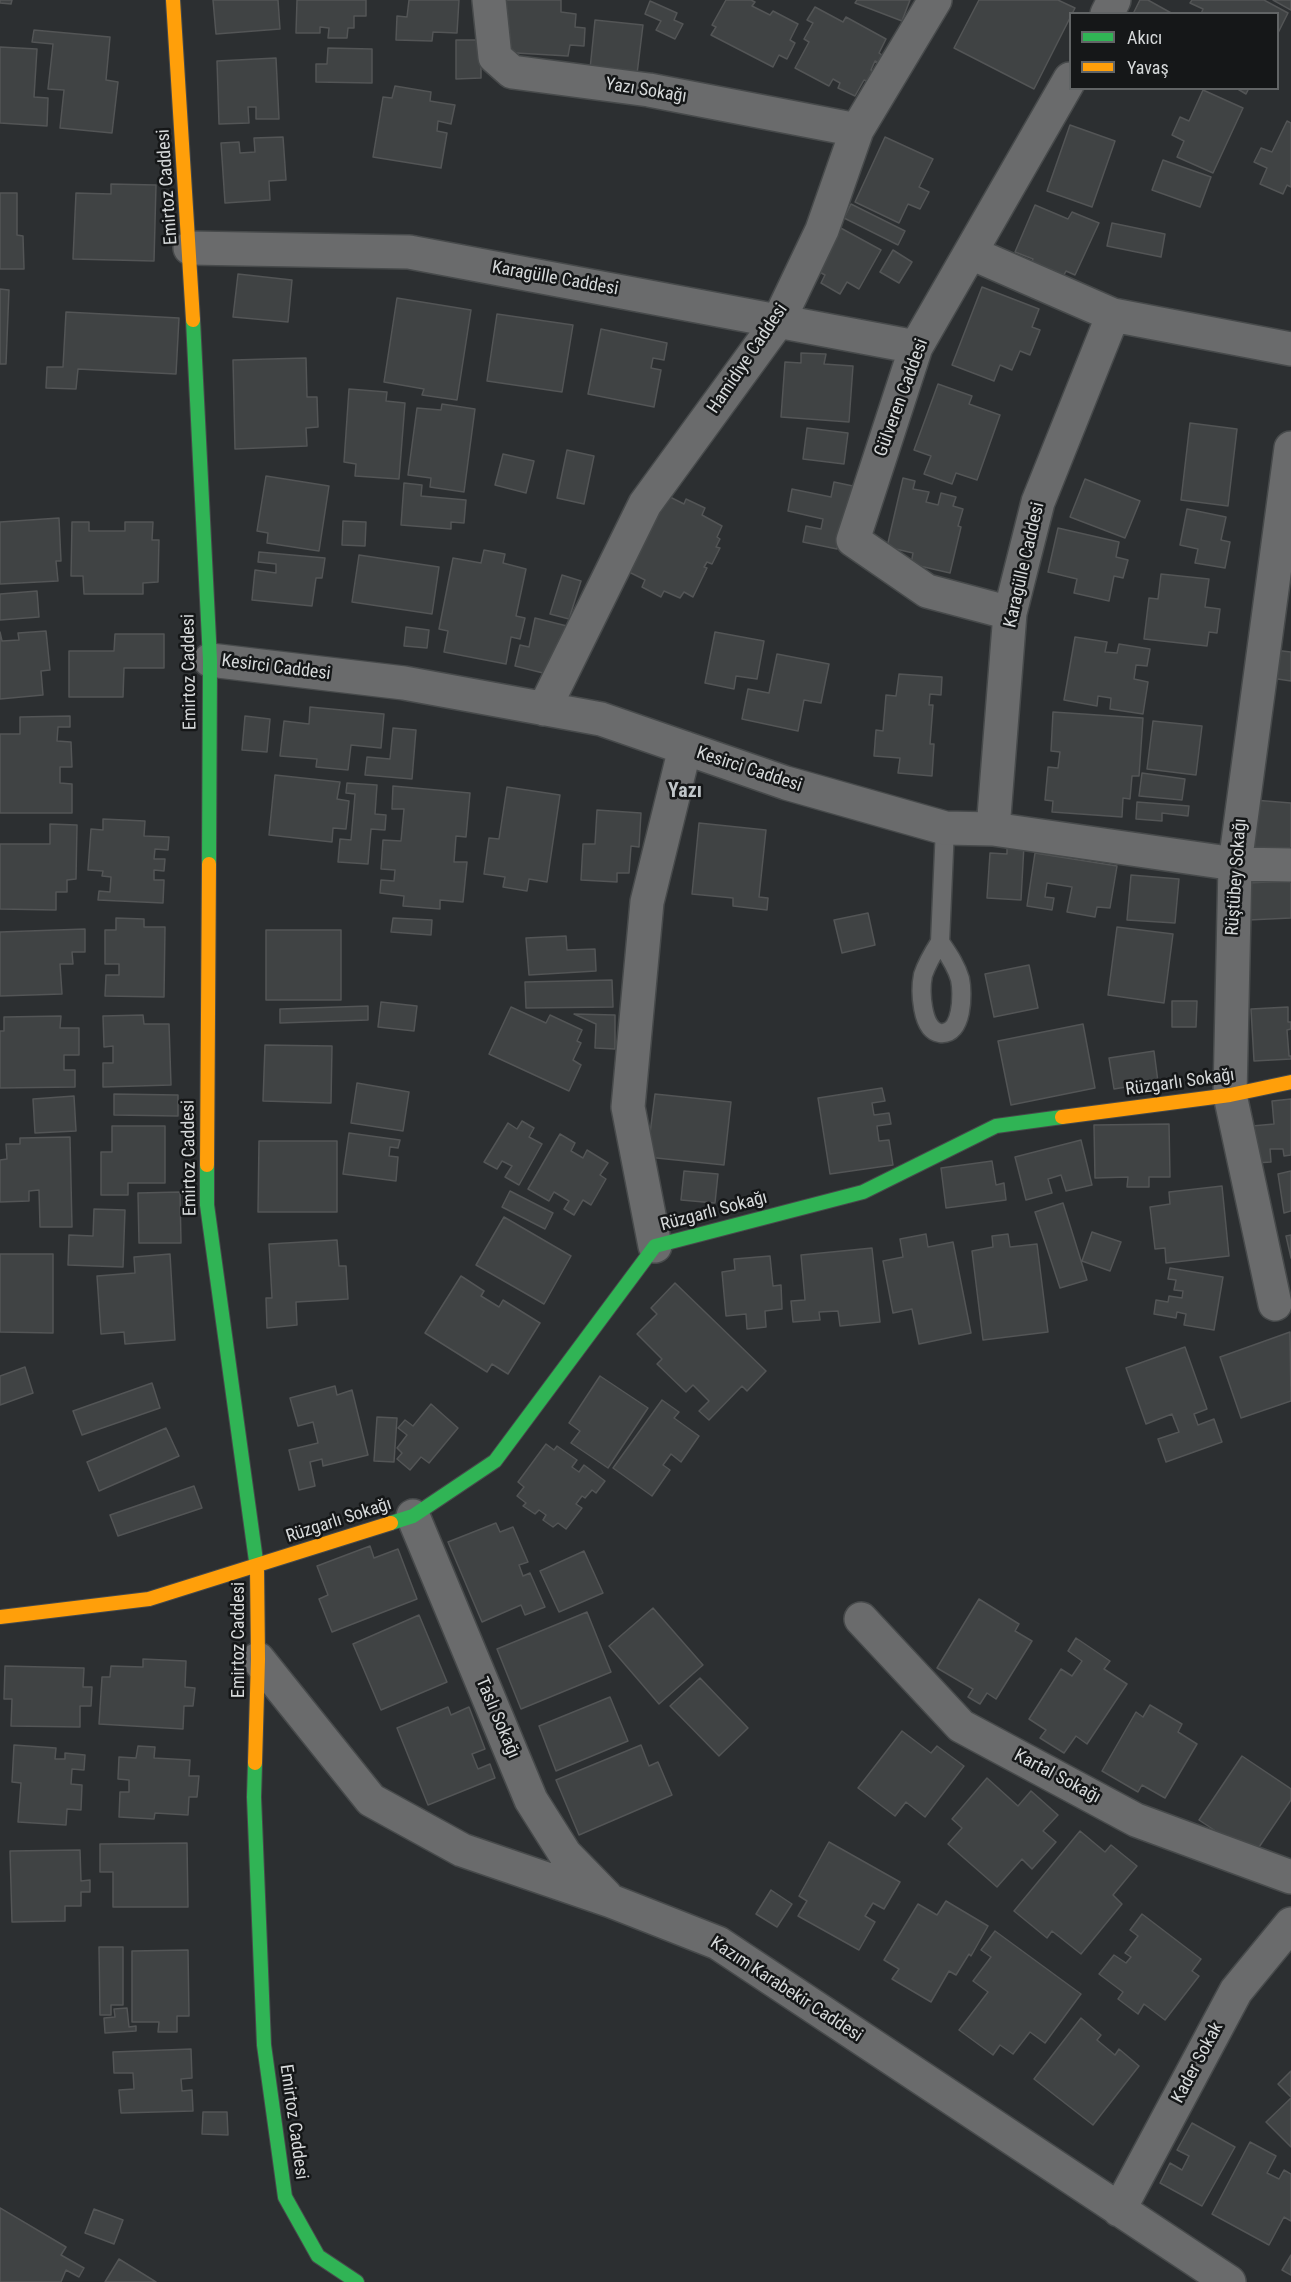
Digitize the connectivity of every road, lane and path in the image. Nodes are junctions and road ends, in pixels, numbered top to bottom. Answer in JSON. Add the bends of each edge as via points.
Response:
{"nodes":[{"id":1,"x":173,"y":0,"type":"edge"},
{"id":2,"x":489,"y":0,"type":"edge"},
{"id":3,"x":936,"y":0,"type":"edge"},
{"id":4,"x":1069,"y":82,"type":"edge"},
{"id":5,"x":857,"y":130,"type":"junction"},
{"id":6,"x":190,"y":248,"type":"junction"},
{"id":7,"x":971,"y":253,"type":"junction"},
{"id":8,"x":1113,"y":315,"type":"junction"},
{"id":9,"x":779,"y":320,"type":"junction"},
{"id":10,"x":916,"y":347,"type":"junction"},
{"id":11,"x":1291,"y":349,"type":"edge"},
{"id":12,"x":1291,"y":448,"type":"edge"},
{"id":13,"x":1010,"y":613,"type":"junction"},
{"id":14,"x":210,"y":660,"type":"junction"},
{"id":15,"x":544,"y":709,"type":"junction"},
{"id":16,"x":685,"y":748,"type":"junction"},
{"id":17,"x":945,"y":828,"type":"junction"},
{"id":18,"x":993,"y":829,"type":"junction"},
{"id":19,"x":1234,"y":864,"type":"junction"},
{"id":20,"x":1291,"y":865,"type":"edge"},
{"id":21,"x":940,"y":942,"type":"dead end"},
{"id":22,"x":1291,"y":1082,"type":"edge"},
{"id":23,"x":1230,"y":1095,"type":"junction"},
{"id":24,"x":655,"y":1246,"type":"junction"},
{"id":25,"x":1275,"y":1304,"type":"dead end"},
{"id":26,"x":413,"y":1516,"type":"junction"},
{"id":27,"x":257,"y":1567,"type":"junction"},
{"id":28,"x":0,"y":1617,"type":"edge"},
{"id":29,"x":861,"y":1618,"type":"dead end"},
{"id":30,"x":258,"y":1659,"type":"junction"},
{"id":31,"x":1291,"y":1877,"type":"edge"},
{"id":32,"x":611,"y":1901,"type":"junction"},
{"id":33,"x":1291,"y":1924,"type":"edge"},
{"id":34,"x":1119,"y":2210,"type":"junction"},
{"id":35,"x":357,"y":2282,"type":"edge"},
{"id":36,"x":1229,"y":2282,"type":"edge"}],
"edges":[{"from":1,"to":6,"type":"street","name":"Emirtoz Caddesi"},
{"from":2,"to":5,"type":"street","name":"Yazı Sokağı","via":[[495,57],[512,72],[649,90]]},
{"from":3,"to":5,"type":"street","name":"Hamidiye Caddesi"},
{"from":4,"to":7,"type":"street","name":"Gülveren Caddesi"},
{"from":5,"to":9,"type":"street","name":"Hamidiye Caddesi","via":[[822,230]]},
{"from":6,"to":9,"type":"street","name":"Karagülle Caddesi","via":[[409,252]]},
{"from":6,"to":14,"type":"street","name":"Emirtoz Caddesi"},
{"from":7,"to":8,"type":"street"},
{"from":7,"to":10,"type":"street","name":"Gülveren Caddesi"},
{"from":8,"to":11,"type":"street"},
{"from":8,"to":13,"type":"street","name":"Karagülle Caddesi","via":[[1038,502]]},
{"from":9,"to":10,"type":"street","name":"Karagülle Caddesi"},
{"from":9,"to":15,"type":"street","name":"Hamidiye Caddesi","via":[[645,504]]},
{"from":10,"to":13,"type":"street","name":"Gülveren Caddesi","via":[[853,540],[927,591]]},
{"from":12,"to":19,"type":"street","name":"Rüştübey Sokağı"},
{"from":13,"to":18,"type":"street","name":"Karagülle Caddesi"},
{"from":14,"to":15,"type":"street","name":"Kesirci Caddesi","via":[[404,683]]},
{"from":14,"to":27,"type":"street","name":"Emirtoz Caddesi","via":[[207,1205]]},
{"from":15,"to":16,"type":"street","name":"Kesirci Caddesi","via":[[601,719]]},
{"from":16,"to":17,"type":"street","name":"Kesirci Caddesi","via":[[786,783]]},
{"from":16,"to":24,"type":"street","via":[[647,902],[628,1107]]},
{"from":17,"to":18,"type":"street","name":"Kesirci Caddesi"},
{"from":17,"to":21,"type":"lane"},
{"from":18,"to":19,"type":"street","name":"Kesirci Caddesi"},
{"from":19,"to":20,"type":"street","name":"Kesirci Caddesi"},
{"from":19,"to":23,"type":"street","name":"Rüştübey Sokağı"},
{"from":22,"to":23,"type":"street","name":"Rüzgarlı Sokağı"},
{"from":23,"to":24,"type":"street","name":"Rüzgarlı Sokağı","via":[[996,1126],[863,1192]]},
{"from":23,"to":25,"type":"street","name":"Rüştübey Sokağı"},
{"from":24,"to":26,"type":"street","name":"Rüzgarlı Sokağı","via":[[495,1461]]},
{"from":26,"to":27,"type":"street","name":"Rüzgarlı Sokağı"},
{"from":26,"to":32,"type":"street","name":"Taslı Sokağı","via":[[531,1800],[565,1854]]},
{"from":27,"to":28,"type":"street","name":"Rüzgarlı Sokağı","via":[[149,1599]]},
{"from":27,"to":30,"type":"street","name":"Emirtoz Caddesi"},
{"from":29,"to":31,"type":"street","name":"Kartal Sokağı","via":[[961,1726],[1136,1820]]},
{"from":30,"to":32,"type":"street","name":"Kazım Karabekir Caddesi","via":[[371,1800],[462,1850]]},
{"from":30,"to":35,"type":"street","name":"Emirtoz Caddesi","via":[[254,1797],[264,2046],[285,2197],[318,2256]]},
{"from":32,"to":34,"type":"street","name":"Kazım Karabekir Caddesi","via":[[718,1943]]},
{"from":33,"to":34,"type":"street","name":"Kader Sokak","via":[[1236,1991]]},
{"from":34,"to":36,"type":"street","name":"Kazım Karabekir Caddesi"}]}
